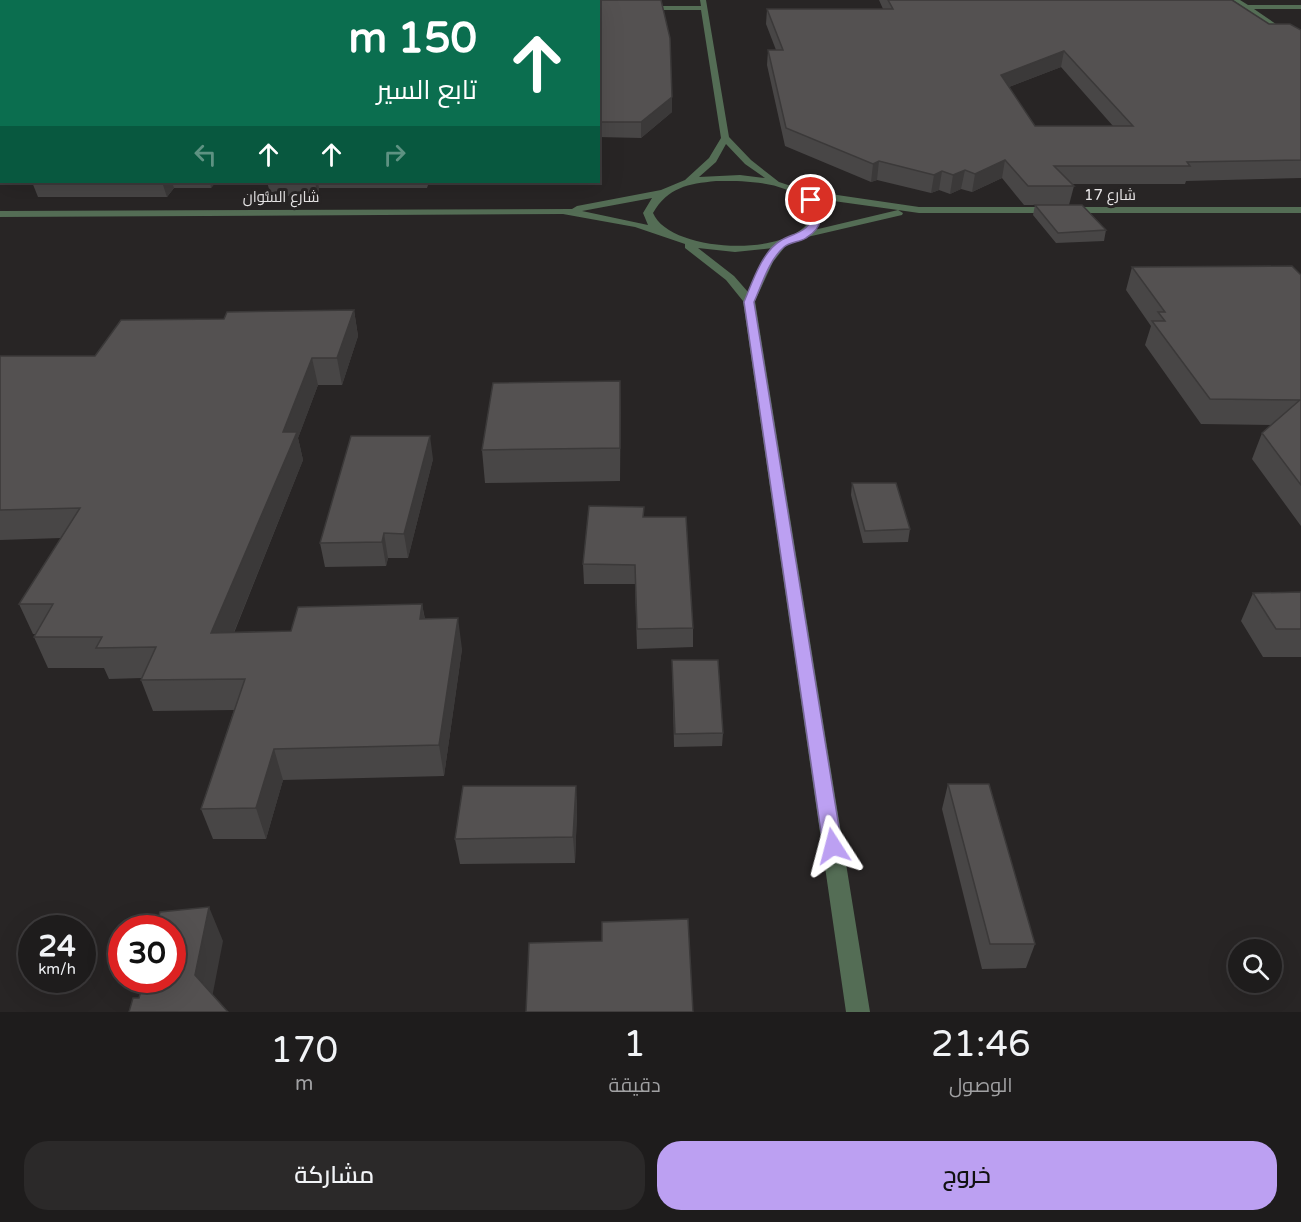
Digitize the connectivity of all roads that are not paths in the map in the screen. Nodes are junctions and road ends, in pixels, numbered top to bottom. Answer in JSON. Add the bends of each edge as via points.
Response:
{"nodes":[{"id":1,"x":1236,"y":0,"type":"edge"},
{"id":2,"x":703,"y":4,"type":"edge"},
{"id":3,"x":1301,"y":7,"type":"edge"},
{"id":4,"x":634,"y":8,"type":"edge"},
{"id":5,"x":1247,"y":8,"type":"junction"},
{"id":6,"x":1301,"y":44,"type":"edge"},
{"id":7,"x":725,"y":138,"type":"junction"},
{"id":8,"x":688,"y":182,"type":"junction"},
{"id":9,"x":783,"y":185,"type":"junction"},
{"id":10,"x":799,"y":192,"type":"junction"},
{"id":11,"x":660,"y":193,"type":"junction"},
{"id":12,"x":919,"y":210,"type":"junction"},
{"id":13,"x":1301,"y":210,"type":"edge"},
{"id":14,"x":562,"y":211,"type":"junction"},
{"id":15,"x":0,"y":214,"type":"edge"},
{"id":16,"x":663,"y":232,"type":"junction"},
{"id":17,"x":803,"y":236,"type":"junction"},
{"id":18,"x":679,"y":240,"type":"junction"},
{"id":19,"x":782,"y":244,"type":"junction"},
{"id":20,"x":749,"y":302,"type":"junction"},
{"id":21,"x":858,"y":1012,"type":"edge"}],
"edges":[{"from":1,"to":5,"type":"street"},
{"from":2,"to":4,"type":"street"},
{"from":2,"to":7,"type":"street"},
{"from":3,"to":5,"type":"street"},
{"from":5,"to":6,"type":"street"},
{"from":7,"to":8,"type":"street","via":[[713,160]]},
{"from":7,"to":9,"type":"street","via":[[748,162]]},
{"from":8,"to":9,"type":"street","via":[[735,178]]},
{"from":8,"to":11,"type":"street","name":"شارع السُّوان"},
{"from":9,"to":10,"type":"street"},
{"from":10,"to":12,"type":"street","name":"شارع 17"},
{"from":10,"to":17,"type":"street","via":[[811,200],[818,218]]},
{"from":11,"to":14,"type":"street","name":"شارع السُّوان"},
{"from":11,"to":16,"type":"street","via":[[650,203],[648,213],[652,223]]},
{"from":12,"to":13,"type":"street","name":"شارع 17"},
{"from":12,"to":17,"type":"street","name":"شارع 17"},
{"from":14,"to":15,"type":"street","name":"شارع السُّوان"},
{"from":14,"to":16,"type":"street","name":"شارع السُّوان"},
{"from":16,"to":18,"type":"street","name":"شارع السُّوان"},
{"from":17,"to":19,"type":"street","name":"شارع 17"},
{"from":18,"to":19,"type":"street","name":"شارع 17","via":[[729,249]]},
{"from":18,"to":20,"type":"street","via":[[730,278]]},
{"from":19,"to":20,"type":"street","via":[[768,261]]},
{"from":20,"to":21,"type":"street"}]}
